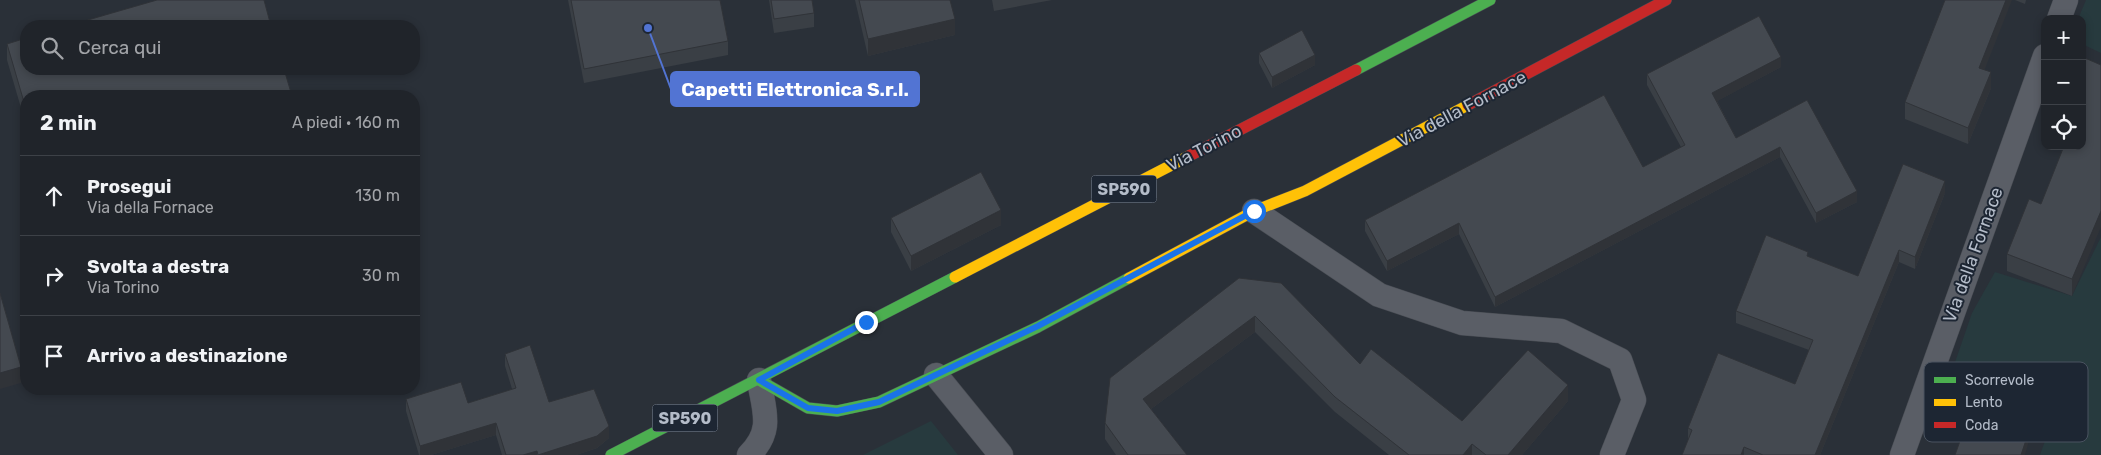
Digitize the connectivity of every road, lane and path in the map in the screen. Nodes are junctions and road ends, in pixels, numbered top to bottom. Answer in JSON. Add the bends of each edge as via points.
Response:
{"nodes":[{"id":1,"x":1490,"y":0,"type":"edge"},
{"id":2,"x":1666,"y":0,"type":"edge"},
{"id":3,"x":2066,"y":0,"type":"edge"},
{"id":4,"x":2060,"y":15,"type":"edge"},
{"id":5,"x":2044,"y":60,"type":"edge"},
{"id":6,"x":1254,"y":211,"type":"junction"},
{"id":7,"x":1935,"y":362,"type":"edge"},
{"id":8,"x":936,"y":375,"type":"junction"},
{"id":9,"x":759,"y":380,"type":"junction"},
{"id":10,"x":1924,"y":394,"type":"edge"},
{"id":11,"x":611,"y":455,"type":"edge"},
{"id":12,"x":749,"y":455,"type":"edge"},
{"id":13,"x":1002,"y":455,"type":"edge"},
{"id":14,"x":1612,"y":455,"type":"edge"},
{"id":15,"x":1902,"y":455,"type":"edge"}],
"edges":[{"from":1,"to":9,"type":"street","name":"Via Torino","number":"SP590"},
{"from":2,"to":6,"type":"street","name":"Via della Fornace","via":[[1305,191]]},
{"from":3,"to":4,"type":"street"},
{"from":5,"to":7,"type":"street","name":"Via della Fornace"},
{"from":6,"to":8,"type":"street","name":"Via della Fornace","via":[[1046,322]]},
{"from":6,"to":14,"type":"street","via":[[1379,295],[1462,323],[1561,331],[1620,360],[1634,400]]},
{"from":8,"to":9,"type":"street","name":"Via della Fornace","via":[[879,402],[837,411],[808,408]]},
{"from":8,"to":13,"type":"street"},
{"from":9,"to":11,"type":"street","name":"Via Torino","number":"SP590"},
{"from":9,"to":12,"type":"street","via":[[766,426],[760,444]]},
{"from":10,"to":15,"type":"street","name":"Via della Fornace"}]}
